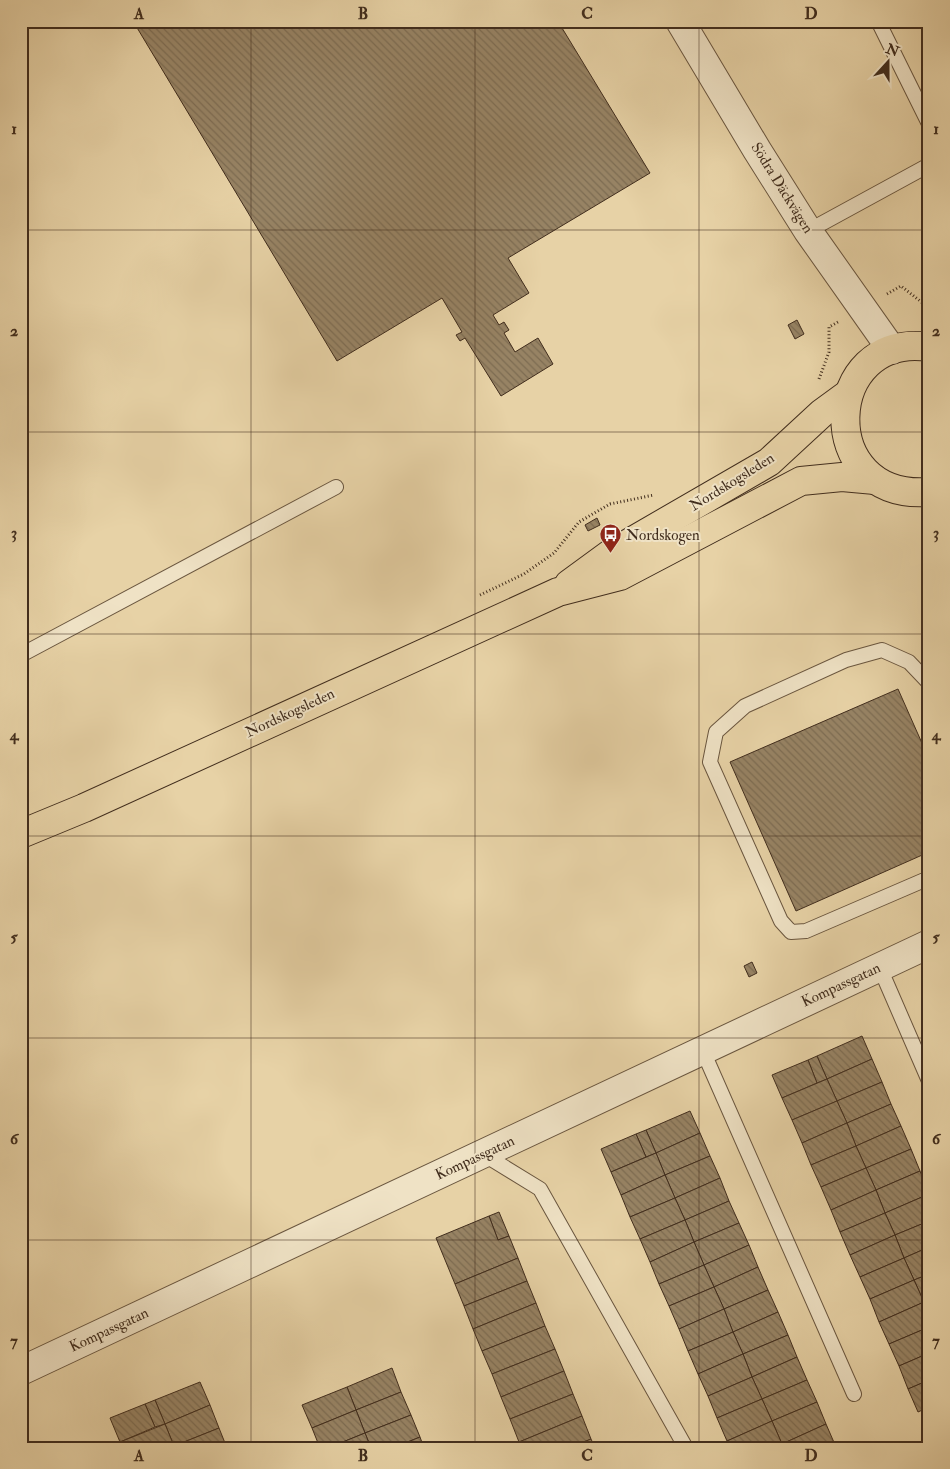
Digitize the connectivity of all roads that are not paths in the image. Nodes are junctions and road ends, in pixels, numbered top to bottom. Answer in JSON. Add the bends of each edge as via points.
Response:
{"nodes":[{"id":1,"x":680,"y":21,"type":"edge"},
{"id":2,"x":878,"y":21,"type":"edge"},
{"id":3,"x":929,"y":124,"type":"edge"},
{"id":4,"x":929,"y":166,"type":"edge"},
{"id":5,"x":808,"y":231,"type":"junction"},
{"id":6,"x":929,"y":347,"type":"edge"},
{"id":7,"x":892,"y":350,"type":"junction"},
{"id":8,"x":848,"y":394,"type":"junction"},
{"id":9,"x":875,"y":480,"type":"junction"},
{"id":10,"x":336,"y":487,"type":"dead end"},
{"id":11,"x":929,"y":492,"type":"edge"},
{"id":12,"x":558,"y":592,"type":"junction"},
{"id":13,"x":21,"y":655,"type":"edge"},
{"id":14,"x":929,"y":683,"type":"edge"},
{"id":15,"x":21,"y":834,"type":"edge"},
{"id":16,"x":929,"y":878,"type":"edge"},
{"id":17,"x":929,"y":944,"type":"edge"},
{"id":18,"x":880,"y":968,"type":"junction"},
{"id":19,"x":703,"y":1051,"type":"junction"},
{"id":20,"x":929,"y":1081,"type":"edge"},
{"id":21,"x":483,"y":1154,"type":"junction"},
{"id":22,"x":21,"y":1371,"type":"edge"},
{"id":23,"x":854,"y":1394,"type":"dead end"},
{"id":24,"x":686,"y":1448,"type":"edge"}],
"edges":[{"from":1,"to":5,"type":"street","name":"Södra Däckvägen"},
{"from":2,"to":3,"type":"lane"},
{"from":4,"to":5,"type":"lane"},
{"from":5,"to":7,"type":"street","name":"Södra Däckvägen"},
{"from":6,"to":7,"type":"main road","via":[[906,346]]},
{"from":7,"to":8,"type":"main road","via":[[865,367]]},
{"from":8,"to":9,"type":"main road","via":[[844,423],[851,450],[861,467]]},
{"from":8,"to":12,"type":"main road","name":"Nordskogsleden","via":[[822,413],[769,462],[610,554]]},
{"from":9,"to":11,"type":"main road","via":[[893,489]]},
{"from":9,"to":12,"type":"main road","name":"Nordskogsleden","via":[[842,477],[801,481],[620,576]]},
{"from":10,"to":13,"type":"lane"},
{"from":12,"to":15,"type":"main road","name":"Nordskogsleden"},
{"from":14,"to":16,"type":"lane","via":[[909,662],[882,650],[846,660],[745,706],[716,732],[710,762],[780,921],[791,932],[806,931]]},
{"from":17,"to":18,"type":"street","name":"Kompassgatan"},
{"from":18,"to":19,"type":"street","name":"Kompassgatan"},
{"from":18,"to":20,"type":"lane"},
{"from":19,"to":21,"type":"street","name":"Kompassgatan"},
{"from":19,"to":23,"type":"lane"},
{"from":21,"to":22,"type":"street","name":"Kompassgatan"},
{"from":21,"to":24,"type":"lane","via":[[540,1189]]}]}
